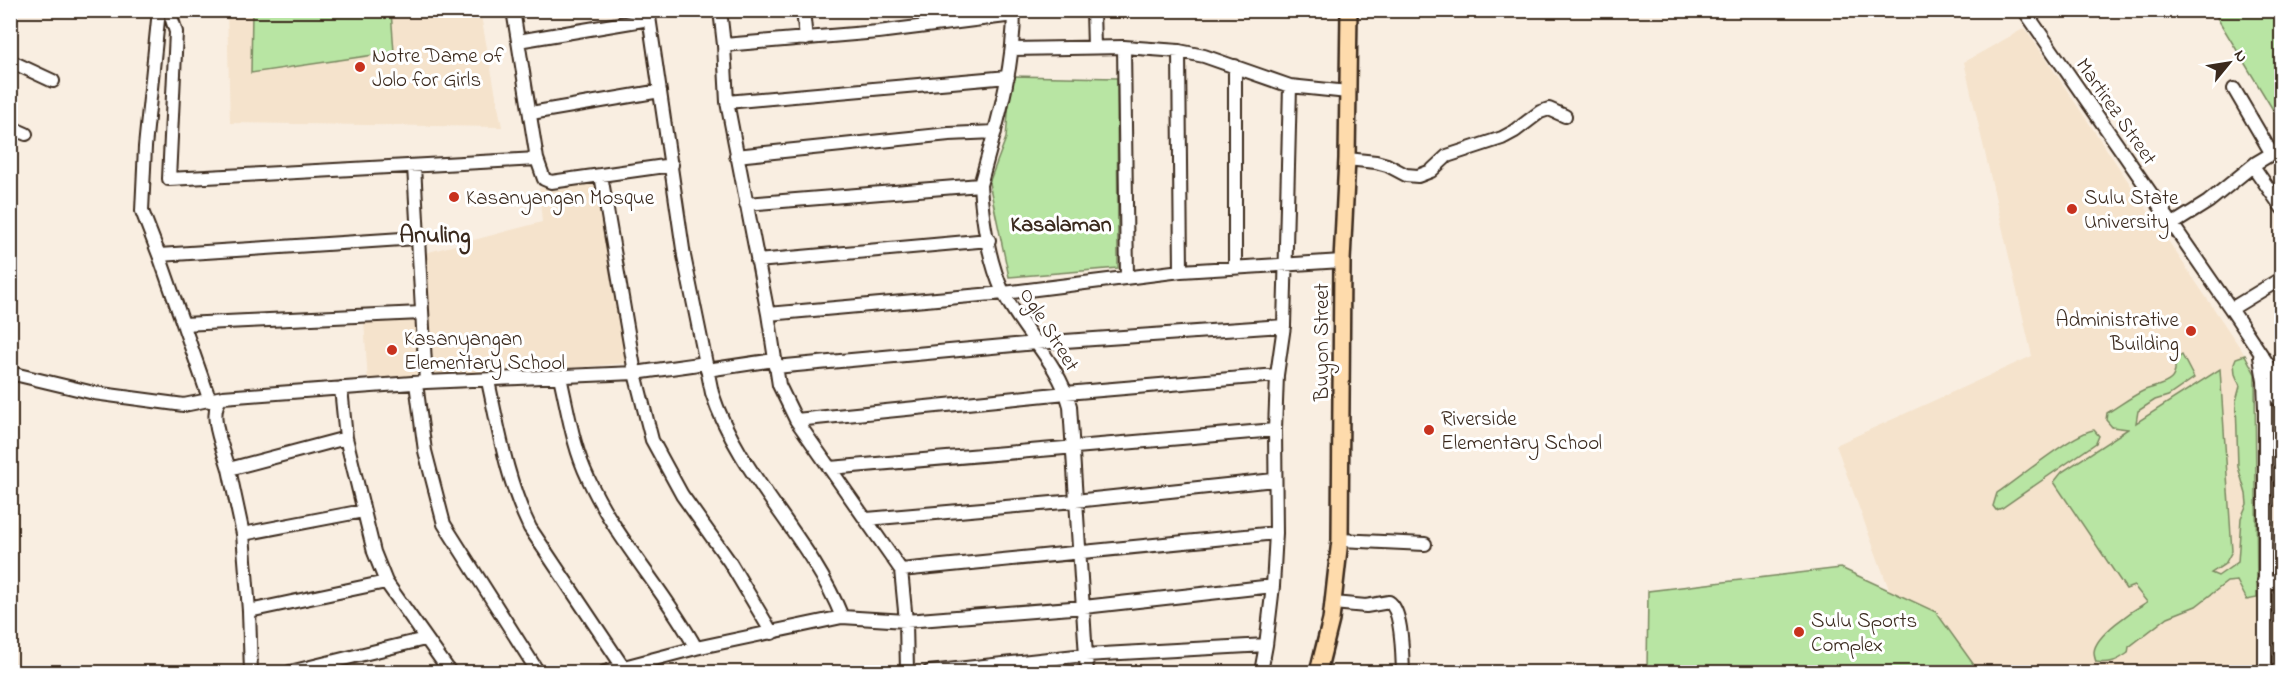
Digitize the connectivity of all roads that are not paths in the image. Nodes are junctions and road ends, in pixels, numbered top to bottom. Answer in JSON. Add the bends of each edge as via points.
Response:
{"nodes":[{"id":1,"x":159,"y":10,"type":"edge"},
{"id":2,"x":169,"y":10,"type":"edge"},
{"id":3,"x":513,"y":10,"type":"edge"},
{"id":4,"x":720,"y":10,"type":"edge"},
{"id":5,"x":803,"y":10,"type":"edge"},
{"id":6,"x":1093,"y":10,"type":"edge"},
{"id":7,"x":1349,"y":10,"type":"edge"},
{"id":8,"x":2024,"y":10,"type":"edge"},
{"id":9,"x":1014,"y":13,"type":"edge"},
{"id":10,"x":648,"y":15,"type":"edge"},
{"id":11,"x":806,"y":39,"type":"junction"},
{"id":12,"x":518,"y":41,"type":"junction"},
{"id":13,"x":724,"y":45,"type":"junction"},
{"id":14,"x":1094,"y":47,"type":"junction"},
{"id":15,"x":1124,"y":47,"type":"junction"},
{"id":16,"x":1013,"y":49,"type":"junction"},
{"id":17,"x":1179,"y":51,"type":"junction"},
{"id":18,"x":10,"y":61,"type":"edge"},
{"id":19,"x":1236,"y":66,"type":"junction"},
{"id":20,"x":1008,"y":77,"type":"junction"},
{"id":21,"x":53,"y":81,"type":"dead end"},
{"id":22,"x":1290,"y":86,"type":"junction"},
{"id":23,"x":2234,"y":88,"type":"dead end"},
{"id":24,"x":660,"y":92,"type":"junction"},
{"id":25,"x":1348,"y":92,"type":"junction"},
{"id":26,"x":727,"y":102,"type":"junction"},
{"id":27,"x":531,"y":113,"type":"junction"},
{"id":28,"x":1565,"y":116,"type":"dead end"},
{"id":29,"x":10,"y":127,"type":"edge"},
{"id":30,"x":995,"y":132,"type":"junction"},
{"id":31,"x":26,"y":134,"type":"dead end"},
{"id":32,"x":736,"y":156,"type":"junction"},
{"id":33,"x":537,"y":159,"type":"junction"},
{"id":34,"x":1347,"y":159,"type":"junction"},
{"id":35,"x":672,"y":165,"type":"junction"},
{"id":36,"x":414,"y":166,"type":"junction"},
{"id":37,"x":2253,"y":166,"type":"junction"},
{"id":38,"x":601,"y":175,"type":"junction"},
{"id":39,"x":980,"y":185,"type":"junction"},
{"id":40,"x":746,"y":204,"type":"junction"},
{"id":41,"x":2282,"y":208,"type":"edge"},
{"id":42,"x":2173,"y":224,"type":"junction"},
{"id":43,"x":417,"y":238,"type":"junction"},
{"id":44,"x":988,"y":240,"type":"junction"},
{"id":45,"x":159,"y":255,"type":"junction"},
{"id":46,"x":758,"y":261,"type":"junction"},
{"id":47,"x":1342,"y":261,"type":"junction"},
{"id":48,"x":1285,"y":264,"type":"junction"},
{"id":49,"x":1235,"y":268,"type":"junction"},
{"id":50,"x":1181,"y":271,"type":"junction"},
{"id":51,"x":1127,"y":278,"type":"junction"},
{"id":52,"x":2282,"y":278,"type":"edge"},
{"id":53,"x":1004,"y":293,"type":"junction"},
{"id":54,"x":2231,"y":309,"type":"junction"},
{"id":55,"x":421,"y":313,"type":"junction"},
{"id":56,"x":768,"y":314,"type":"junction"},
{"id":57,"x":183,"y":324,"type":"junction"},
{"id":58,"x":1284,"y":326,"type":"junction"},
{"id":59,"x":1036,"y":344,"type":"junction"},
{"id":60,"x":2259,"y":353,"type":"junction"},
{"id":61,"x":774,"y":364,"type":"junction"},
{"id":62,"x":707,"y":367,"type":"junction"},
{"id":63,"x":10,"y":373,"type":"edge"},
{"id":64,"x":635,"y":373,"type":"junction"},
{"id":65,"x":1277,"y":375,"type":"junction"},
{"id":66,"x":560,"y":377,"type":"junction"},
{"id":67,"x":488,"y":381,"type":"junction"},
{"id":68,"x":2264,"y":381,"type":"junction"},
{"id":69,"x":421,"y":383,"type":"junction"},
{"id":70,"x":341,"y":388,"type":"junction"},
{"id":71,"x":2282,"y":391,"type":"edge"},
{"id":72,"x":1066,"y":393,"type":"junction"},
{"id":73,"x":223,"y":397,"type":"junction"},
{"id":74,"x":210,"y":401,"type":"junction"},
{"id":75,"x":2282,"y":404,"type":"edge"},
{"id":76,"x":796,"y":420,"type":"junction"},
{"id":77,"x":1275,"y":430,"type":"junction"},
{"id":78,"x":346,"y":438,"type":"junction"},
{"id":79,"x":1072,"y":449,"type":"junction"},
{"id":80,"x":830,"y":468,"type":"junction"},
{"id":81,"x":229,"y":469,"type":"junction"},
{"id":82,"x":1274,"y":480,"type":"junction"},
{"id":83,"x":1075,"y":501,"type":"junction"},
{"id":84,"x":363,"y":511,"type":"junction"},
{"id":85,"x":867,"y":519,"type":"junction"},
{"id":86,"x":1276,"y":533,"type":"junction"},
{"id":87,"x":243,"y":534,"type":"junction"},
{"id":88,"x":1340,"y":540,"type":"junction"},
{"id":89,"x":1425,"y":544,"type":"dead end"},
{"id":90,"x":1080,"y":554,"type":"junction"},
{"id":91,"x":901,"y":570,"type":"junction"},
{"id":92,"x":2264,"y":581,"type":"junction"},
{"id":93,"x":386,"y":582,"type":"junction"},
{"id":94,"x":2282,"y":582,"type":"edge"},
{"id":95,"x":1273,"y":586,"type":"junction"},
{"id":96,"x":1333,"y":603,"type":"junction"},
{"id":97,"x":1084,"y":607,"type":"junction"},
{"id":98,"x":249,"y":611,"type":"junction"},
{"id":99,"x":842,"y":617,"type":"junction"},
{"id":100,"x":906,"y":621,"type":"junction"},
{"id":101,"x":772,"y":633,"type":"junction"},
{"id":102,"x":425,"y":639,"type":"junction"},
{"id":103,"x":1266,"y":645,"type":"junction"},
{"id":104,"x":696,"y":648,"type":"junction"},
{"id":105,"x":1085,"y":654,"type":"junction"},
{"id":106,"x":623,"y":667,"type":"junction"},
{"id":107,"x":251,"y":672,"type":"edge"},
{"id":108,"x":290,"y":672,"type":"edge"},
{"id":109,"x":450,"y":672,"type":"edge"},
{"id":110,"x":538,"y":672,"type":"edge"},
{"id":111,"x":606,"y":672,"type":"edge"},
{"id":112,"x":907,"y":672,"type":"edge"},
{"id":113,"x":929,"y":672,"type":"edge"},
{"id":114,"x":1087,"y":672,"type":"edge"},
{"id":115,"x":1261,"y":672,"type":"edge"},
{"id":116,"x":1318,"y":672,"type":"edge"},
{"id":117,"x":1403,"y":672,"type":"edge"},
{"id":118,"x":2265,"y":672,"type":"edge"}],
"edges":[{"from":1,"to":45,"type":"street","via":[[142,211]]},
{"from":2,"to":36,"type":"street","via":[[176,32],[169,179]]},
{"from":3,"to":12,"type":"street"},
{"from":4,"to":13,"type":"street"},
{"from":5,"to":11,"type":"street"},
{"from":6,"to":14,"type":"street"},
{"from":7,"to":25,"type":"main road","name":"Buyon Street"},
{"from":8,"to":42,"type":"street","name":"Martirez Street"},
{"from":9,"to":11,"type":"street"},
{"from":9,"to":16,"type":"street","name":"Ogle Street"},
{"from":10,"to":12,"type":"street"},
{"from":10,"to":24,"type":"street"},
{"from":11,"to":13,"type":"street"},
{"from":12,"to":27,"type":"street"},
{"from":13,"to":26,"type":"street"},
{"from":14,"to":15,"type":"street"},
{"from":14,"to":16,"type":"street"},
{"from":15,"to":17,"type":"street"},
{"from":15,"to":51,"type":"street"},
{"from":16,"to":20,"type":"street","name":"Ogle Street"},
{"from":17,"to":19,"type":"street"},
{"from":17,"to":50,"type":"street"},
{"from":18,"to":21,"type":"street"},
{"from":19,"to":22,"type":"street"},
{"from":19,"to":49,"type":"street"},
{"from":20,"to":26,"type":"street"},
{"from":20,"to":30,"type":"street","name":"Ogle Street"},
{"from":22,"to":25,"type":"street"},
{"from":22,"to":48,"type":"street"},
{"from":23,"to":37,"type":"street","via":[[2275,152]]},
{"from":24,"to":27,"type":"street"},
{"from":24,"to":35,"type":"street"},
{"from":25,"to":34,"type":"main road","name":"Buyon Street"},
{"from":26,"to":32,"type":"street"},
{"from":27,"to":33,"type":"street"},
{"from":28,"to":34,"type":"street","via":[[1549,109],[1540,112],[1508,135],[1448,156],[1431,171],[1418,176],[1376,162]]},
{"from":29,"to":31,"type":"street"},
{"from":30,"to":32,"type":"street"},
{"from":30,"to":39,"type":"street","name":"Ogle Street"},
{"from":32,"to":40,"type":"street"},
{"from":33,"to":36,"type":"street"},
{"from":33,"to":38,"type":"street","via":[[541,175],[549,182]]},
{"from":34,"to":47,"type":"main road","name":"Buyon Street"},
{"from":35,"to":38,"type":"street"},
{"from":35,"to":62,"type":"street","via":[[684,255]]},
{"from":36,"to":43,"type":"street"},
{"from":37,"to":41,"type":"street"},
{"from":37,"to":42,"type":"street"},
{"from":38,"to":64,"type":"street"},
{"from":39,"to":40,"type":"street"},
{"from":39,"to":44,"type":"street","name":"Ogle Street"},
{"from":40,"to":46,"type":"street"},
{"from":42,"to":54,"type":"street","name":"Martirez Street"},
{"from":43,"to":45,"type":"street"},
{"from":43,"to":55,"type":"street"},
{"from":44,"to":46,"type":"street"},
{"from":44,"to":53,"type":"street","name":"Ogle Street"},
{"from":45,"to":57,"type":"street"},
{"from":46,"to":56,"type":"street"},
{"from":47,"to":48,"type":"street"},
{"from":47,"to":88,"type":"main road","name":"Buyon Street"},
{"from":48,"to":49,"type":"street"},
{"from":48,"to":58,"type":"street"},
{"from":49,"to":50,"type":"street"},
{"from":50,"to":51,"type":"street"},
{"from":51,"to":53,"type":"street"},
{"from":52,"to":54,"type":"street"},
{"from":53,"to":56,"type":"street"},
{"from":53,"to":59,"type":"street","name":"Ogle Street"},
{"from":54,"to":60,"type":"street","name":"Martirez Street"},
{"from":55,"to":57,"type":"street"},
{"from":55,"to":69,"type":"street"},
{"from":56,"to":61,"type":"street"},
{"from":57,"to":74,"type":"street"},
{"from":58,"to":59,"type":"street"},
{"from":58,"to":65,"type":"street"},
{"from":59,"to":61,"type":"street"},
{"from":59,"to":72,"type":"street","name":"Ogle Street"},
{"from":60,"to":68,"type":"street"},
{"from":60,"to":71,"type":"street","name":"Martirez Street"},
{"from":61,"to":62,"type":"street"},
{"from":61,"to":76,"type":"street","via":[[779,385]]},
{"from":62,"to":64,"type":"street"},
{"from":62,"to":99,"type":"street","via":[[724,425],[822,574]]},
{"from":63,"to":74,"type":"street","via":[[146,402],[184,405]]},
{"from":64,"to":66,"type":"street"},
{"from":64,"to":101,"type":"street","via":[[652,440],[670,476],[729,561]]},
{"from":65,"to":72,"type":"street"},
{"from":65,"to":77,"type":"street"},
{"from":66,"to":67,"type":"street"},
{"from":66,"to":104,"type":"street","via":[[581,462],[594,492]]},
{"from":67,"to":69,"type":"street"},
{"from":67,"to":106,"type":"street","via":[[506,465],[530,528]]},
{"from":68,"to":75,"type":"street"},
{"from":68,"to":92,"type":"street"},
{"from":69,"to":70,"type":"street"},
{"from":69,"to":110,"type":"street","via":[[425,451],[444,524]]},
{"from":70,"to":73,"type":"street"},
{"from":70,"to":78,"type":"street"},
{"from":72,"to":76,"type":"street"},
{"from":72,"to":79,"type":"street","name":"Ogle Street"},
{"from":73,"to":74,"type":"street"},
{"from":73,"to":81,"type":"street","via":[[216,403],[214,413]]},
{"from":76,"to":80,"type":"street"},
{"from":77,"to":79,"type":"street"},
{"from":77,"to":82,"type":"street"},
{"from":78,"to":81,"type":"street"},
{"from":78,"to":84,"type":"street"},
{"from":79,"to":80,"type":"street"},
{"from":79,"to":83,"type":"street","name":"Ogle Street"},
{"from":80,"to":85,"type":"street"},
{"from":81,"to":87,"type":"street"},
{"from":82,"to":83,"type":"street"},
{"from":82,"to":86,"type":"street"},
{"from":83,"to":85,"type":"street"},
{"from":83,"to":90,"type":"street","name":"Ogle Street"},
{"from":84,"to":87,"type":"street"},
{"from":84,"to":93,"type":"street"},
{"from":85,"to":91,"type":"street"},
{"from":86,"to":90,"type":"street"},
{"from":86,"to":95,"type":"street"},
{"from":87,"to":98,"type":"street"},
{"from":88,"to":89,"type":"street"},
{"from":88,"to":96,"type":"main road","name":"Buyon Street"},
{"from":90,"to":91,"type":"street"},
{"from":90,"to":97,"type":"street","name":"Ogle Street"},
{"from":91,"to":100,"type":"street"},
{"from":92,"to":94,"type":"street"},
{"from":92,"to":118,"type":"street"},
{"from":93,"to":98,"type":"street"},
{"from":93,"to":102,"type":"street"},
{"from":95,"to":97,"type":"street"},
{"from":95,"to":103,"type":"street"},
{"from":96,"to":116,"type":"main road","name":"Buyon Street"},
{"from":96,"to":117,"type":"street","via":[[1392,603],[1396,609]]},
{"from":97,"to":100,"type":"street"},
{"from":97,"to":105,"type":"street","name":"Ogle Street"},
{"from":98,"to":107,"type":"street"},
{"from":99,"to":100,"type":"street"},
{"from":99,"to":101,"type":"street"},
{"from":100,"to":112,"type":"street"},
{"from":101,"to":104,"type":"street"},
{"from":102,"to":108,"type":"street"},
{"from":102,"to":109,"type":"street"},
{"from":103,"to":105,"type":"street"},
{"from":103,"to":115,"type":"street"},
{"from":104,"to":106,"type":"street"},
{"from":105,"to":113,"type":"street"},
{"from":105,"to":114,"type":"street","name":"Ogle Street"},
{"from":106,"to":111,"type":"street"}]}
